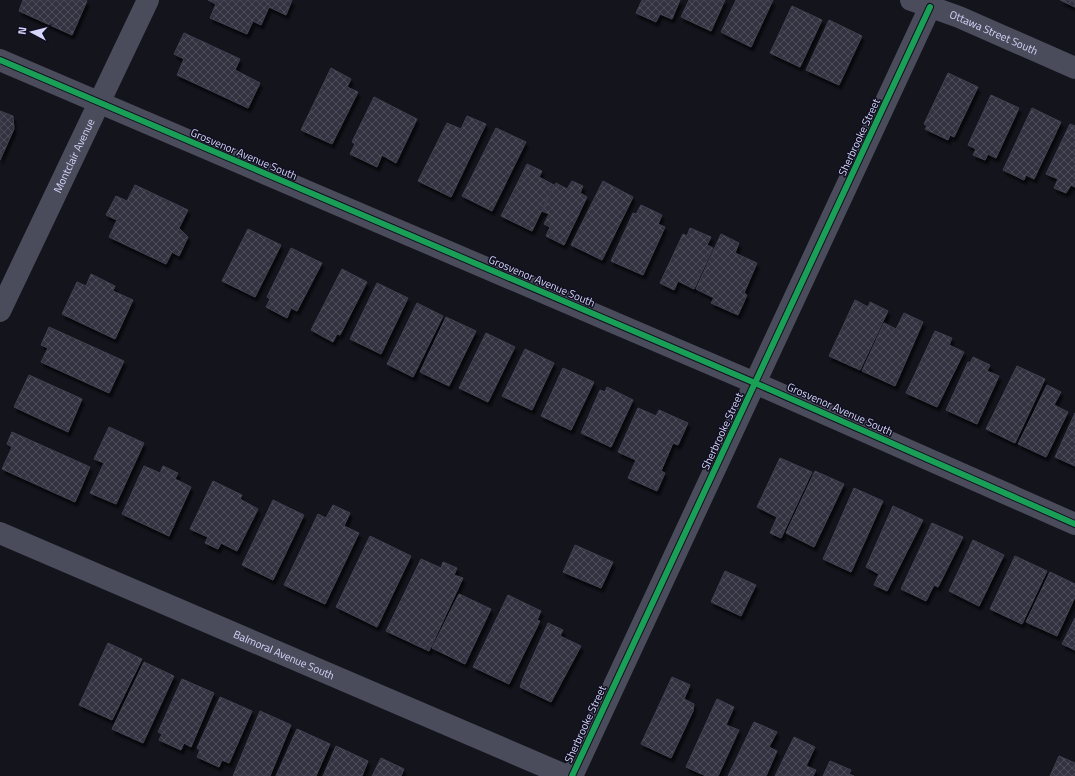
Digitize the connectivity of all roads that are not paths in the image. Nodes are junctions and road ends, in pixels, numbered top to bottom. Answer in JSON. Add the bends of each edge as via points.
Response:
{"nodes":[{"id":1,"x":148,"y":0,"type":"edge"},
{"id":2,"x":921,"y":4,"type":"edge"},
{"id":3,"x":0,"y":60,"type":"edge"},
{"id":4,"x":1075,"y":68,"type":"edge"},
{"id":5,"x":99,"y":104,"type":"junction"},
{"id":6,"x":0,"y":311,"type":"edge"},
{"id":7,"x":755,"y":383,"type":"junction"},
{"id":8,"x":1075,"y":524,"type":"edge"},
{"id":9,"x":0,"y":533,"type":"edge"},
{"id":10,"x":567,"y":776,"type":"edge"},
{"id":11,"x":572,"y":776,"type":"edge"}],
"edges":[{"from":1,"to":5,"type":"street","name":"Montclair Avenue"},
{"from":2,"to":4,"type":"street","name":"Ottawa Street South","via":[[959,17]]},
{"from":2,"to":7,"type":"street","name":"Sherbrooke Street"},
{"from":3,"to":5,"type":"street","name":"Grosvenor Avenue South"},
{"from":5,"to":6,"type":"street","name":"Montclair Avenue"},
{"from":5,"to":7,"type":"street","name":"Grosvenor Avenue South"},
{"from":7,"to":8,"type":"street","name":"Grosvenor Avenue South"},
{"from":7,"to":11,"type":"street","name":"Sherbrooke Street"},
{"from":9,"to":10,"type":"street","name":"Balmoral Avenue South"}]}
